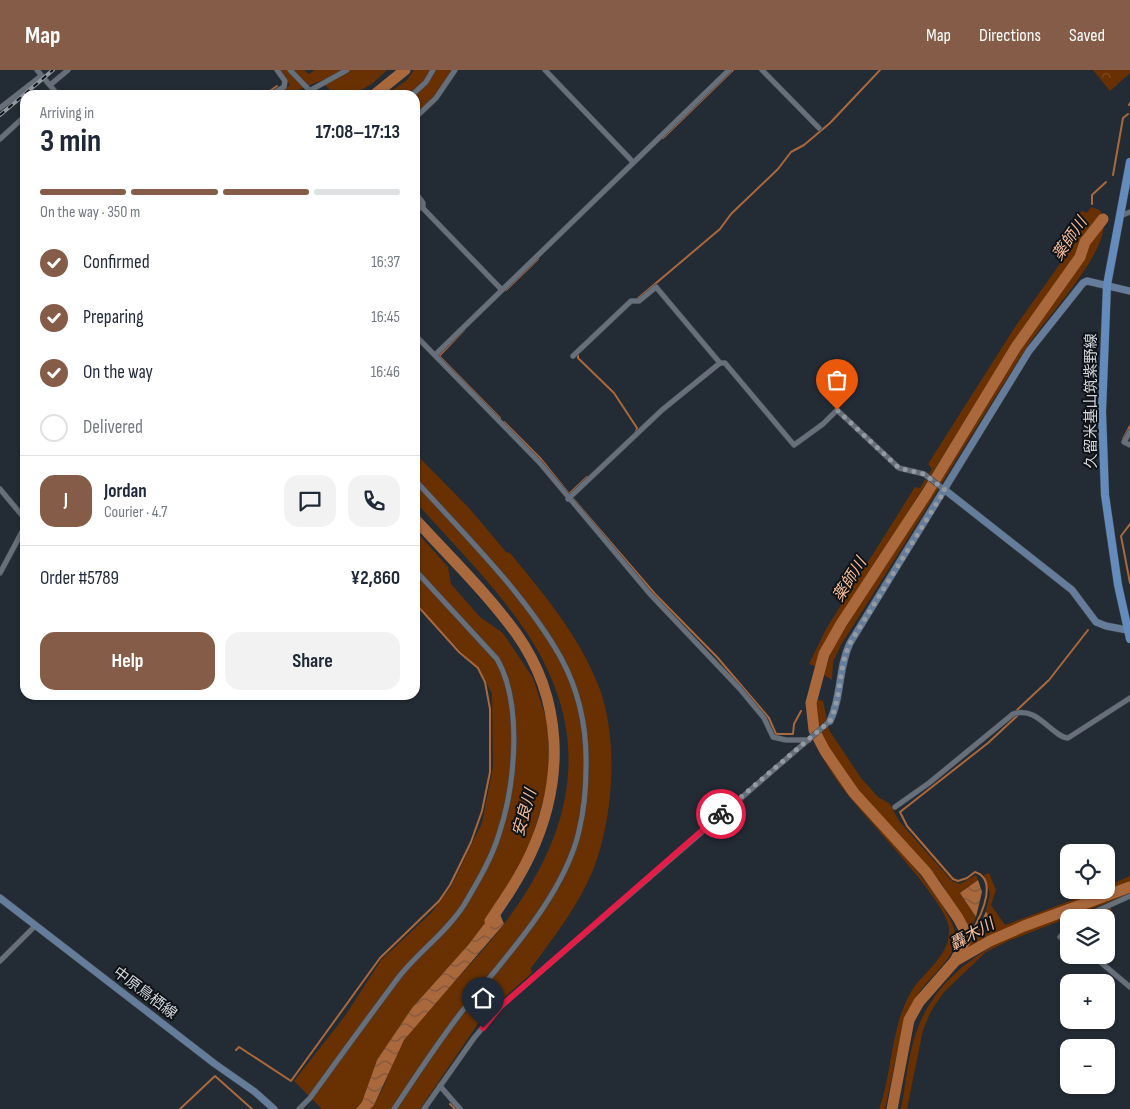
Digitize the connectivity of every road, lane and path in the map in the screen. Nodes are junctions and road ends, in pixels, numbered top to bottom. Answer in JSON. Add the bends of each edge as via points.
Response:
{"nodes":[{"id":1,"x":37,"y":70,"type":"edge"},
{"id":2,"x":68,"y":70,"type":"edge"},
{"id":3,"x":277,"y":70,"type":"edge"},
{"id":4,"x":290,"y":70,"type":"edge"},
{"id":5,"x":347,"y":70,"type":"edge"},
{"id":6,"x":433,"y":70,"type":"edge"},
{"id":7,"x":455,"y":70,"type":"edge"},
{"id":8,"x":545,"y":70,"type":"edge"},
{"id":9,"x":729,"y":70,"type":"edge"},
{"id":10,"x":762,"y":70,"type":"edge"},
{"id":11,"x":41,"y":76,"type":"junction"},
{"id":12,"x":50,"y":85,"type":"junction"},
{"id":13,"x":23,"y":90,"type":"edge"},
{"id":14,"x":54,"y":90,"type":"edge"},
{"id":15,"x":279,"y":90,"type":"edge"},
{"id":16,"x":309,"y":90,"type":"edge"},
{"id":17,"x":317,"y":90,"type":"edge"},
{"id":18,"x":417,"y":90,"type":"edge"},
{"id":19,"x":20,"y":92,"type":"edge"},
{"id":20,"x":0,"y":108,"type":"edge"},
{"id":21,"x":420,"y":113,"type":"edge"},
{"id":22,"x":20,"y":121,"type":"edge"},
{"id":23,"x":819,"y":128,"type":"dead end"},
{"id":24,"x":0,"y":139,"type":"edge"},
{"id":25,"x":633,"y":162,"type":"junction"},
{"id":26,"x":1130,"y":162,"type":"edge"},
{"id":27,"x":420,"y":197,"type":"edge"},
{"id":28,"x":420,"y":205,"type":"edge"},
{"id":29,"x":420,"y":208,"type":"edge"},
{"id":30,"x":423,"y":208,"type":"junction"},
{"id":31,"x":1130,"y":212,"type":"edge"},
{"id":32,"x":1120,"y":216,"type":"junction"},
{"id":33,"x":1107,"y":285,"type":"junction"},
{"id":34,"x":501,"y":289,"type":"junction"},
{"id":35,"x":1130,"y":291,"type":"edge"},
{"id":36,"x":420,"y":340,"type":"edge"},
{"id":37,"x":435,"y":355,"type":"junction"},
{"id":38,"x":573,"y":356,"type":"dead end"},
{"id":39,"x":720,"y":363,"type":"junction"},
{"id":40,"x":1130,"y":432,"type":"edge"},
{"id":41,"x":1130,"y":446,"type":"edge"},
{"id":42,"x":420,"y":486,"type":"edge"},
{"id":43,"x":0,"y":488,"type":"edge"},
{"id":44,"x":945,"y":490,"type":"junction"},
{"id":45,"x":568,"y":499,"type":"junction"},
{"id":46,"x":20,"y":513,"type":"edge"},
{"id":47,"x":20,"y":536,"type":"edge"},
{"id":48,"x":0,"y":573,"type":"edge"},
{"id":49,"x":420,"y":575,"type":"edge"},
{"id":50,"x":1128,"y":619,"type":"edge"},
{"id":51,"x":1128,"y":630,"type":"edge"},
{"id":52,"x":1130,"y":640,"type":"edge"},
{"id":53,"x":1130,"y":698,"type":"edge"},
{"id":54,"x":830,"y":721,"type":"joint"},
{"id":55,"x":810,"y":738,"type":"junction"},
{"id":56,"x":895,"y":807,"type":"dead end"},
{"id":57,"x":1130,"y":896,"type":"edge"},
{"id":58,"x":0,"y":898,"type":"edge"},
{"id":59,"x":1101,"y":909,"type":"edge"},
{"id":60,"x":35,"y":926,"type":"junction"},
{"id":61,"x":0,"y":961,"type":"edge"},
{"id":62,"x":1103,"y":964,"type":"edge"},
{"id":63,"x":1130,"y":987,"type":"edge"},
{"id":64,"x":440,"y":1086,"type":"junction"},
{"id":65,"x":274,"y":1109,"type":"edge"},
{"id":66,"x":299,"y":1109,"type":"edge"},
{"id":67,"x":394,"y":1109,"type":"edge"},
{"id":68,"x":424,"y":1109,"type":"edge"},
{"id":69,"x":460,"y":1109,"type":"edge"}],
"edges":[{"from":1,"to":11,"type":"street"},
{"from":2,"to":12,"type":"street"},
{"from":3,"to":15,"type":"street","via":[[285,81],[284,87]]},
{"from":4,"to":16,"type":"street"},
{"from":5,"to":17,"type":"street"},
{"from":6,"to":18,"type":"street"},
{"from":7,"to":21,"type":"street","via":[[436,98]]},
{"from":8,"to":25,"type":"street"},
{"from":9,"to":25,"type":"street"},
{"from":10,"to":23,"type":"street"},
{"from":11,"to":12,"type":"street"},
{"from":11,"to":13,"type":"street"},
{"from":12,"to":14,"type":"street"},
{"from":19,"to":20,"type":"street"},
{"from":22,"to":24,"type":"street"},
{"from":25,"to":34,"type":"street"},
{"from":26,"to":32,"type":"main road","name":"久留米基山筑紫野線"},
{"from":27,"to":30,"type":"street"},
{"from":28,"to":30,"type":"street"},
{"from":29,"to":30,"type":"street"},
{"from":30,"to":34,"type":"street"},
{"from":31,"to":32,"type":"street"},
{"from":32,"to":33,"type":"main road","name":"久留米基山筑紫野線"},
{"from":33,"to":35,"type":"street"},
{"from":33,"to":44,"type":"street","via":[[1082,283],[1065,303],[1030,351]]},
{"from":33,"to":50,"type":"main road","name":"久留米基山筑紫野線","via":[[1102,412],[1105,494],[1118,585]]},
{"from":34,"to":37,"type":"street"},
{"from":36,"to":37,"type":"street"},
{"from":37,"to":45,"type":"street","via":[[540,463]]},
{"from":38,"to":39,"type":"street","via":[[609,320],[656,287]]},
{"from":39,"to":44,"type":"street","via":[[725,363],[794,445],[837,410],[899,468],[924,474]]},
{"from":39,"to":45,"type":"street","via":[[662,410]]},
{"from":40,"to":41,"type":"street","via":[[1124,442]]},
{"from":42,"to":67,"type":"street","via":[[522,603],[562,660],[582,710],[586,784],[579,832],[551,894],[510,955],[462,1011]]},
{"from":43,"to":46,"type":"street"},
{"from":44,"to":51,"type":"street","via":[[1072,590],[1096,622]]},
{"from":44,"to":54,"type":"street","via":[[850,643],[842,665],[838,700]]},
{"from":45,"to":55,"type":"street","via":[[650,594],[740,689],[764,718],[773,736],[786,740]]},
{"from":47,"to":48,"type":"street"},
{"from":49,"to":66,"type":"street","via":[[502,668],[509,690],[512,721],[512,760],[504,818],[492,853],[463,906],[399,976]]},
{"from":50,"to":51,"type":"main road","name":"久留米基山筑紫野線"},
{"from":51,"to":52,"type":"main road","name":"久留米基山筑紫野線"},
{"from":53,"to":56,"type":"street","via":[[1068,738],[1024,712],[1013,714]]},
{"from":54,"to":55,"type":"street"},
{"from":55,"to":64,"type":"street","via":[[501,1006]]},
{"from":57,"to":59,"type":"street"},
{"from":58,"to":60,"type":"street","name":"中原鳥栖線"},
{"from":60,"to":61,"type":"street"},
{"from":60,"to":65,"type":"street","name":"中原鳥栖線"},
{"from":62,"to":63,"type":"street"},
{"from":64,"to":68,"type":"street"},
{"from":64,"to":69,"type":"street"}]}
